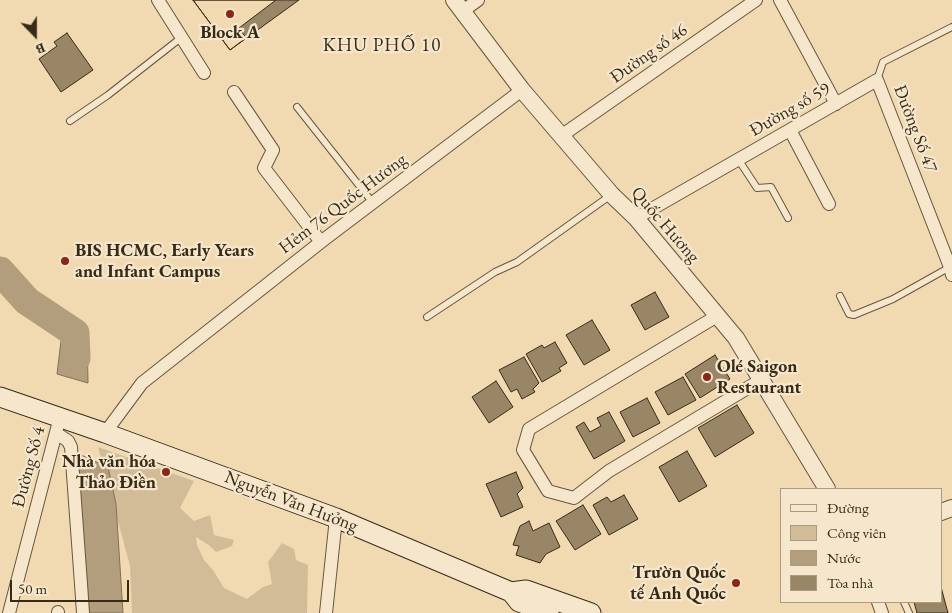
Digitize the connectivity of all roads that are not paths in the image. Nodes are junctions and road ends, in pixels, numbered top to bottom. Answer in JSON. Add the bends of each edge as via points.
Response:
{"nodes":[{"id":1,"x":158,"y":0,"type":"edge"},
{"id":2,"x":478,"y":0,"type":"edge"},
{"id":3,"x":756,"y":0,"type":"edge"},
{"id":4,"x":780,"y":0,"type":"edge"},
{"id":5,"x":458,"y":6,"type":"edge"},
{"id":6,"x":952,"y":27,"type":"edge"},
{"id":7,"x":182,"y":37,"type":"junction"},
{"id":8,"x":204,"y":73,"type":"dead end"},
{"id":9,"x":877,"y":80,"type":"junction"},
{"id":10,"x":522,"y":90,"type":"junction"},
{"id":11,"x":234,"y":92,"type":"dead end"},
{"id":12,"x":836,"y":104,"type":"junction"},
{"id":13,"x":297,"y":107,"type":"dead end"},
{"id":14,"x":70,"y":121,"type":"dead end"},
{"id":15,"x":790,"y":130,"type":"junction"},
{"id":16,"x":561,"y":136,"type":"junction"},
{"id":17,"x":738,"y":159,"type":"junction"},
{"id":18,"x":612,"y":195,"type":"junction"},
{"id":19,"x":373,"y":203,"type":"junction"},
{"id":20,"x":829,"y":204,"type":"dead end"},
{"id":21,"x":636,"y":218,"type":"junction"},
{"id":22,"x":788,"y":218,"type":"dead end"},
{"id":23,"x":321,"y":242,"type":"junction"},
{"id":24,"x":951,"y":269,"type":"edge"},
{"id":25,"x":840,"y":296,"type":"dead end"},
{"id":26,"x":717,"y":316,"type":"junction"},
{"id":27,"x":427,"y":317,"type":"dead end"},
{"id":28,"x":762,"y":380,"type":"junction"},
{"id":29,"x":0,"y":397,"type":"edge"},
{"id":30,"x":61,"y":423,"type":"junction"},
{"id":31,"x":105,"y":433,"type":"junction"},
{"id":32,"x":826,"y":488,"type":"edge"},
{"id":33,"x":336,"y":518,"type":"junction"},
{"id":34,"x":511,"y":592,"type":"junction"},
{"id":35,"x":9,"y":613,"type":"edge"},
{"id":36,"x":83,"y":613,"type":"edge"},
{"id":37,"x":326,"y":613,"type":"edge"},
{"id":38,"x":549,"y":613,"type":"edge"},
{"id":39,"x":591,"y":613,"type":"edge"}],
"edges":[{"from":1,"to":7,"type":"street"},
{"from":2,"to":5,"type":"street"},
{"from":3,"to":16,"type":"street","name":"Đường số 46"},
{"from":4,"to":12,"type":"street"},
{"from":5,"to":10,"type":"street","name":"Quốc Hương"},
{"from":6,"to":9,"type":"lane","name":"Đường số 59","via":[[884,62]]},
{"from":7,"to":8,"type":"street"},
{"from":7,"to":14,"type":"lane"},
{"from":9,"to":12,"type":"street","name":"Đường số 59"},
{"from":9,"to":24,"type":"street","name":"Đường Số 47"},
{"from":10,"to":16,"type":"street","name":"Quốc Hương"},
{"from":10,"to":19,"type":"street","name":"Hẻm 76 Quốc Hương"},
{"from":11,"to":23,"type":"street","via":[[273,150],[264,168]]},
{"from":12,"to":15,"type":"street","name":"Đường số 59"},
{"from":13,"to":19,"type":"lane"},
{"from":15,"to":17,"type":"street","name":"Đường số 59"},
{"from":15,"to":20,"type":"street"},
{"from":16,"to":18,"type":"street","name":"Quốc Hương"},
{"from":17,"to":21,"type":"street","name":"Đường số 59"},
{"from":17,"to":22,"type":"lane","via":[[757,188],[771,187]]},
{"from":18,"to":21,"type":"street","name":"Quốc Hương"},
{"from":18,"to":27,"type":"lane","via":[[517,262],[495,272]]},
{"from":19,"to":23,"type":"street","name":"Hẻm 76 Quốc Hương"},
{"from":21,"to":26,"type":"street","name":"Quốc Hương"},
{"from":23,"to":31,"type":"street","name":"Hẻm 76 Quốc Hương","via":[[142,383]]},
{"from":24,"to":25,"type":"lane","via":[[854,315],[850,314]]},
{"from":26,"to":28,"type":"street","name":"Quốc Hương","via":[[736,338]]},
{"from":26,"to":28,"type":"street","via":[[529,429],[523,450],[548,491],[574,498],[609,471]]},
{"from":28,"to":32,"type":"street","name":"Quốc Hương"},
{"from":29,"to":30,"type":"main road","name":"Nguyễn Văn Hưởng"},
{"from":30,"to":31,"type":"main road","name":"Nguyễn Văn Hưởng"},
{"from":30,"to":35,"type":"street","name":"Đường Số 4"},
{"from":30,"to":36,"type":"street","via":[[71,447]]},
{"from":31,"to":33,"type":"main road","name":"Nguyễn Văn Hưởng"},
{"from":33,"to":34,"type":"main road","name":"Nguyễn Văn Hưởng"},
{"from":33,"to":37,"type":"street"},
{"from":34,"to":38,"type":"main road","name":"Nguyễn Văn Hưởng","via":[[519,602]]},
{"from":34,"to":39,"type":"main road","name":"Nguyễn Văn Hưởng","via":[[526,590]]}]}
